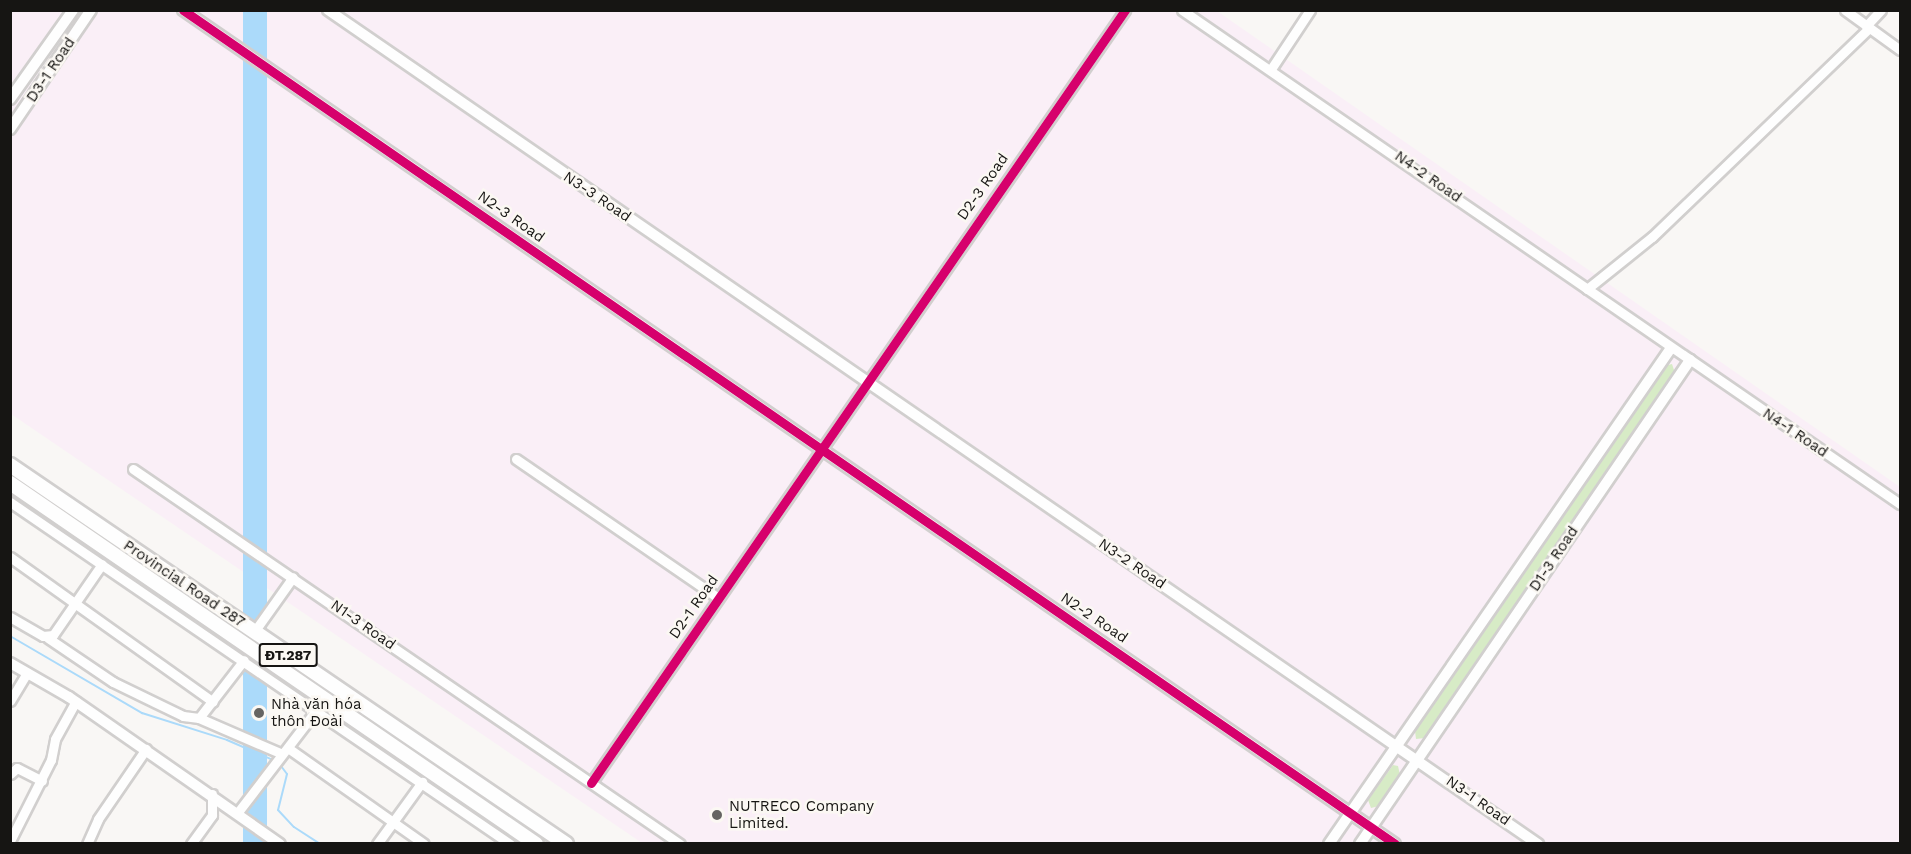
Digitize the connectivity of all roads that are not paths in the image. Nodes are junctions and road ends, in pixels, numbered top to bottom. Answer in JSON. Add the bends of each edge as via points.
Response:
{"nodes":[{"id":1,"x":73,"y":10,"type":"edge"},
{"id":2,"x":91,"y":10,"type":"edge"},
{"id":3,"x":183,"y":10,"type":"edge"},
{"id":4,"x":328,"y":10,"type":"edge"},
{"id":5,"x":1125,"y":10,"type":"edge"},
{"id":6,"x":1182,"y":10,"type":"edge"},
{"id":7,"x":1310,"y":10,"type":"edge"},
{"id":8,"x":1845,"y":10,"type":"edge"},
{"id":9,"x":1881,"y":10,"type":"edge"},
{"id":10,"x":1867,"y":27,"type":"junction"},
{"id":11,"x":1900,"y":50,"type":"edge"},
{"id":12,"x":1271,"y":69,"type":"junction"},
{"id":13,"x":10,"y":99,"type":"edge"},
{"id":14,"x":10,"y":129,"type":"edge"},
{"id":15,"x":1587,"y":290,"type":"junction"},
{"id":16,"x":1671,"y":348,"type":"junction"},
{"id":17,"x":1690,"y":360,"type":"junction"},
{"id":18,"x":867,"y":382,"type":"junction"},
{"id":19,"x":821,"y":448,"type":"junction"},
{"id":20,"x":516,"y":459,"type":"dead end"},
{"id":21,"x":10,"y":465,"type":"edge"},
{"id":22,"x":133,"y":468,"type":"dead end"},
{"id":23,"x":10,"y":483,"type":"edge"},
{"id":24,"x":10,"y":502,"type":"edge"},
{"id":25,"x":1900,"y":504,"type":"edge"},
{"id":26,"x":10,"y":557,"type":"edge"},
{"id":27,"x":102,"y":564,"type":"junction"},
{"id":28,"x":293,"y":577,"type":"junction"},
{"id":29,"x":718,"y":598,"type":"junction"},
{"id":30,"x":76,"y":601,"type":"junction"},
{"id":31,"x":10,"y":617,"type":"edge"},
{"id":32,"x":254,"y":632,"type":"junction"},
{"id":33,"x":48,"y":638,"type":"junction"},
{"id":34,"x":244,"y":660,"type":"junction"},
{"id":35,"x":10,"y":663,"type":"edge"},
{"id":36,"x":27,"y":672,"type":"junction"},
{"id":37,"x":10,"y":701,"type":"edge"},
{"id":38,"x":76,"y":701,"type":"junction"},
{"id":39,"x":213,"y":702,"type":"junction"},
{"id":40,"x":321,"y":704,"type":"junction"},
{"id":41,"x":199,"y":718,"type":"junction"},
{"id":42,"x":1398,"y":744,"type":"junction"},
{"id":43,"x":146,"y":749,"type":"junction"},
{"id":44,"x":285,"y":751,"type":"junction"},
{"id":45,"x":1418,"y":758,"type":"junction"},
{"id":46,"x":10,"y":774,"type":"edge"},
{"id":47,"x":42,"y":781,"type":"junction"},
{"id":48,"x":422,"y":783,"type":"junction"},
{"id":49,"x":591,"y":783,"type":"junction"},
{"id":50,"x":212,"y":794,"type":"junction"},
{"id":51,"x":238,"y":812,"type":"junction"},
{"id":52,"x":1350,"y":812,"type":"junction"},
{"id":53,"x":392,"y":822,"type":"junction"},
{"id":54,"x":1371,"y":827,"type":"junction"},
{"id":55,"x":10,"y":841,"type":"edge"},
{"id":56,"x":87,"y":843,"type":"edge"},
{"id":57,"x":191,"y":843,"type":"edge"},
{"id":58,"x":280,"y":843,"type":"edge"},
{"id":59,"x":377,"y":843,"type":"edge"},
{"id":60,"x":424,"y":843,"type":"edge"},
{"id":61,"x":510,"y":843,"type":"edge"},
{"id":62,"x":536,"y":843,"type":"edge"},
{"id":63,"x":566,"y":843,"type":"edge"},
{"id":64,"x":680,"y":843,"type":"edge"},
{"id":65,"x":1329,"y":843,"type":"edge"},
{"id":66,"x":1360,"y":843,"type":"edge"},
{"id":67,"x":1395,"y":843,"type":"edge"},
{"id":68,"x":1538,"y":843,"type":"edge"}],
"edges":[{"from":1,"to":13,"type":"street","name":"D3-1 Road"},
{"from":2,"to":14,"type":"street","name":"D3-1 Road"},
{"from":3,"to":19,"type":"street","name":"N2-3 Road"},
{"from":4,"to":18,"type":"street","name":"N3-3 Road"},
{"from":5,"to":18,"type":"street","name":"D2-3 Road"},
{"from":6,"to":12,"type":"street","name":"N4-2 Road"},
{"from":7,"to":12,"type":"street"},
{"from":8,"to":10,"type":"street"},
{"from":9,"to":10,"type":"street"},
{"from":10,"to":11,"type":"street"},
{"from":10,"to":15,"type":"street","via":[[1652,237]]},
{"from":12,"to":15,"type":"street","name":"N4-2 Road"},
{"from":15,"to":16,"type":"street","name":"N4-2 Road"},
{"from":16,"to":17,"type":"street","name":"N4-1 Road"},
{"from":16,"to":42,"type":"street","name":"D1-3 Road"},
{"from":17,"to":25,"type":"street","name":"N4-1 Road"},
{"from":17,"to":45,"type":"street","name":"D1-3 Road"},
{"from":18,"to":19,"type":"street","name":"D2-3 Road"},
{"from":18,"to":42,"type":"street","name":"N3-2 Road"},
{"from":19,"to":29,"type":"street","name":"D2-1 Road"},
{"from":19,"to":52,"type":"street","name":"N2-2 Road"},
{"from":20,"to":29,"type":"street"},
{"from":21,"to":32,"type":"main road","name":"Provincial Road 287","number":"ĐT.287"},
{"from":22,"to":28,"type":"street","name":"N1-3 Road"},
{"from":23,"to":40,"type":"main road","name":"Provincial Road 287","number":"ĐT.287"},
{"from":24,"to":27,"type":"street"},
{"from":26,"to":30,"type":"street"},
{"from":27,"to":30,"type":"street"},
{"from":27,"to":34,"type":"street"},
{"from":28,"to":32,"type":"street"},
{"from":28,"to":49,"type":"street","name":"N1-3 Road"},
{"from":29,"to":49,"type":"street","name":"D2-1 Road"},
{"from":30,"to":33,"type":"street"},
{"from":30,"to":39,"type":"street"},
{"from":31,"to":33,"type":"street"},
{"from":32,"to":63,"type":"main road","name":"Provincial Road 287","number":"ĐT.287"},
{"from":33,"to":41,"type":"street","via":[[112,682],[183,716]]},
{"from":34,"to":39,"type":"street"},
{"from":34,"to":40,"type":"street"},
{"from":35,"to":36,"type":"street"},
{"from":36,"to":37,"type":"street"},
{"from":36,"to":38,"type":"street"},
{"from":38,"to":43,"type":"street"},
{"from":38,"to":47,"type":"street","via":[[55,739]]},
{"from":39,"to":41,"type":"street"},
{"from":40,"to":44,"type":"street"},
{"from":40,"to":48,"type":"street"},
{"from":40,"to":62,"type":"main road","name":"Provincial Road 287","number":"ĐT.287"},
{"from":41,"to":44,"type":"street"},
{"from":42,"to":45,"type":"street","name":"N3-2 Road"},
{"from":42,"to":52,"type":"street","name":"D1-3 Road"},
{"from":43,"to":50,"type":"street"},
{"from":43,"to":56,"type":"street","via":[[98,819]]},
{"from":44,"to":51,"type":"street"},
{"from":44,"to":53,"type":"street"},
{"from":45,"to":54,"type":"street","name":"D1-3 Road"},
{"from":45,"to":68,"type":"street","name":"N3-1 Road"},
{"from":46,"to":47,"type":"street","via":[[17,768]]},
{"from":47,"to":55,"type":"street"},
{"from":48,"to":53,"type":"street"},
{"from":48,"to":61,"type":"street"},
{"from":49,"to":64,"type":"street","name":"N1-3 Road"},
{"from":50,"to":51,"type":"street"},
{"from":50,"to":57,"type":"street","via":[[212,815]]},
{"from":51,"to":58,"type":"street"},
{"from":52,"to":54,"type":"street","name":"N2-2 Road"},
{"from":52,"to":65,"type":"street","name":"D1-3 Road"},
{"from":53,"to":59,"type":"street"},
{"from":53,"to":60,"type":"street"},
{"from":54,"to":66,"type":"street","name":"D1-3 Road"},
{"from":54,"to":67,"type":"street","name":"N2-2 Road"}]}
